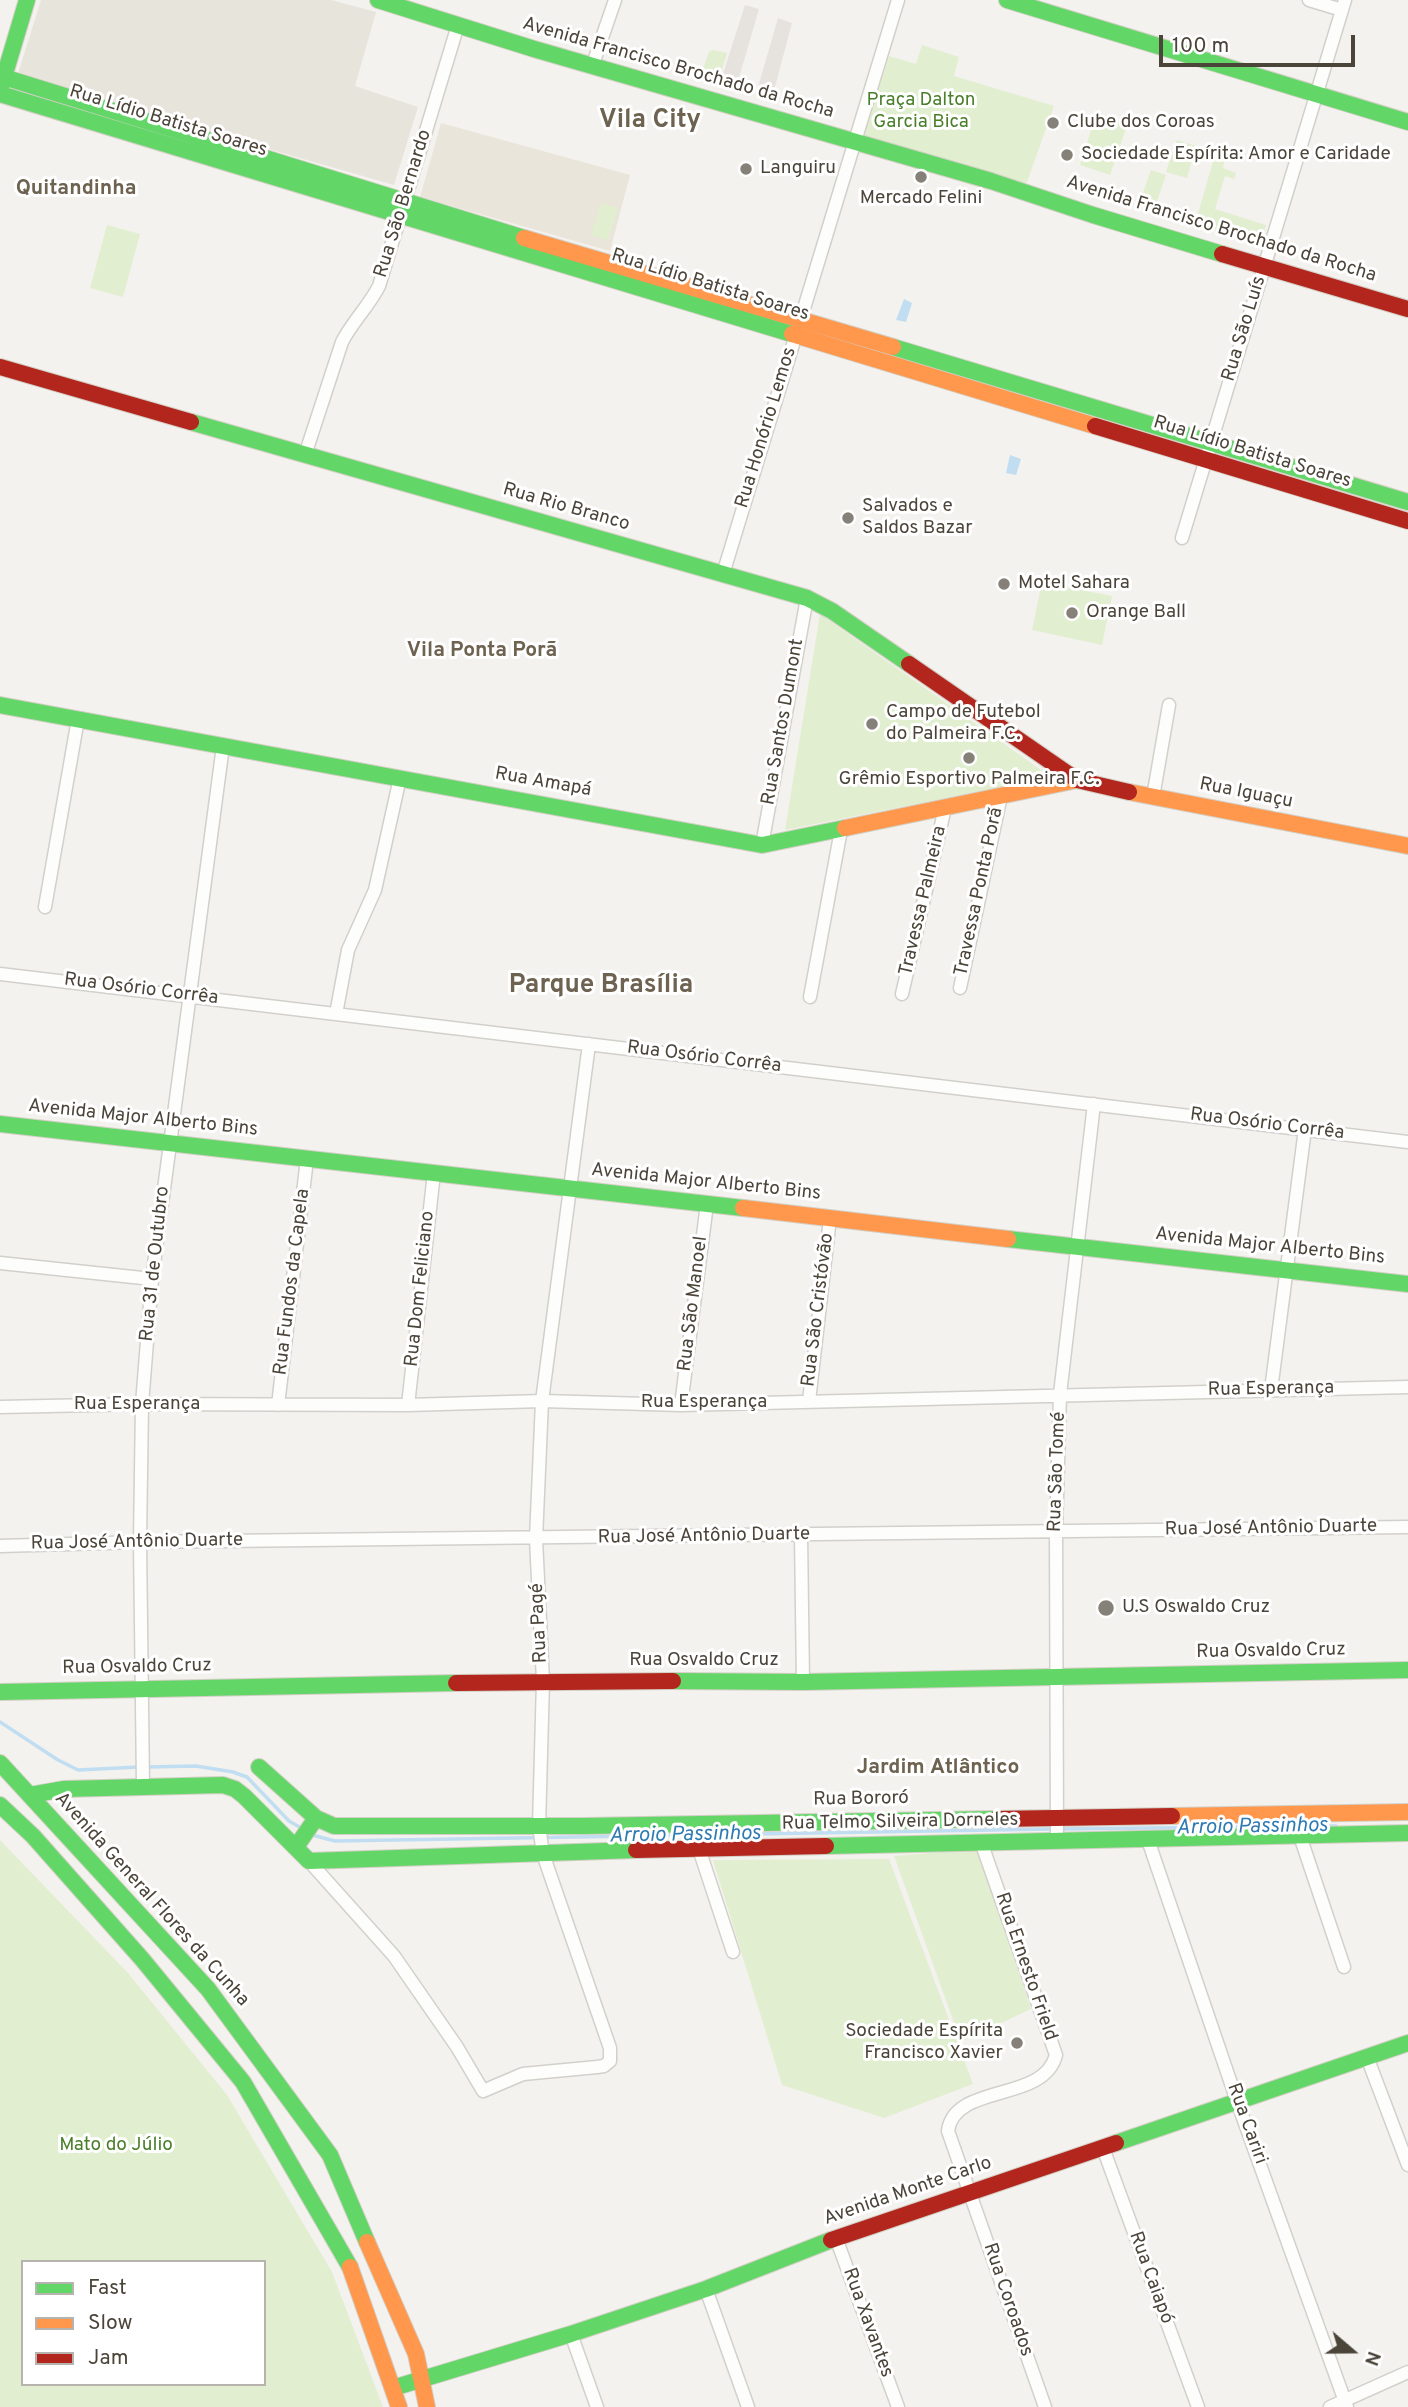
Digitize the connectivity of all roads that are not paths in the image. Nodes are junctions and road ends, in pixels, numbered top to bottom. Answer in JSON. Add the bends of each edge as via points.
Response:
{"nodes":[{"id":1,"x":27,"y":0,"type":"edge"},
{"id":2,"x":378,"y":0,"type":"edge"},
{"id":3,"x":615,"y":0,"type":"edge"},
{"id":4,"x":898,"y":0,"type":"edge"},
{"id":5,"x":1007,"y":0,"type":"edge"},
{"id":6,"x":1310,"y":0,"type":"edge"},
{"id":7,"x":1344,"y":5,"type":"edge"},
{"id":8,"x":458,"y":25,"type":"junction"},
{"id":9,"x":593,"y":64,"type":"junction"},
{"id":10,"x":1,"y":84,"type":"edge"},
{"id":11,"x":1317,"y":94,"type":"junction"},
{"id":12,"x":1408,"y":122,"type":"edge"},
{"id":13,"x":854,"y":143,"type":"junction"},
{"id":14,"x":403,"y":208,"type":"junction"},
{"id":15,"x":1265,"y":266,"type":"junction"},
{"id":16,"x":1408,"y":309,"type":"edge"},
{"id":17,"x":798,"y":327,"type":"junction"},
{"id":18,"x":0,"y":367,"type":"edge"},
{"id":19,"x":1071,"y":411,"type":"junction"},
{"id":20,"x":1211,"y":442,"type":"junction"},
{"id":21,"x":305,"y":455,"type":"junction"},
{"id":22,"x":1205,"y":461,"type":"junction"},
{"id":23,"x":1312,"y":473,"type":"junction"},
{"id":24,"x":1361,"y":488,"type":"junction"},
{"id":25,"x":1306,"y":491,"type":"junction"},
{"id":26,"x":1408,"y":502,"type":"edge"},
{"id":27,"x":1355,"y":505,"type":"junction"},
{"id":28,"x":1408,"y":521,"type":"edge"},
{"id":29,"x":1182,"y":538,"type":"dead end"},
{"id":30,"x":723,"y":574,"type":"junction"},
{"id":31,"x":807,"y":598,"type":"junction"},
{"id":32,"x":0,"y":705,"type":"edge"},
{"id":33,"x":1169,"y":705,"type":"dead end"},
{"id":34,"x":78,"y":719,"type":"junction"},
{"id":35,"x":223,"y":746,"type":"junction"},
{"id":36,"x":400,"y":778,"type":"junction"},
{"id":37,"x":1077,"y":780,"type":"junction"},
{"id":38,"x":1001,"y":796,"type":"junction"},
{"id":39,"x":1153,"y":797,"type":"junction"},
{"id":40,"x":945,"y":808,"type":"junction"},
{"id":41,"x":841,"y":830,"type":"junction"},
{"id":42,"x":762,"y":845,"type":"junction"},
{"id":43,"x":1408,"y":846,"type":"edge"},
{"id":44,"x":45,"y":907,"type":"dead end"},
{"id":45,"x":0,"y":974,"type":"edge"},
{"id":46,"x":960,"y":988,"type":"dead end"},
{"id":47,"x":902,"y":994,"type":"dead end"},
{"id":48,"x":189,"y":996,"type":"junction"},
{"id":49,"x":810,"y":997,"type":"dead end"},
{"id":50,"x":336,"y":1014,"type":"junction"},
{"id":51,"x":589,"y":1044,"type":"junction"},
{"id":52,"x":1094,"y":1104,"type":"junction"},
{"id":53,"x":0,"y":1124,"type":"edge"},
{"id":54,"x":1305,"y":1129,"type":"junction"},
{"id":55,"x":1408,"y":1142,"type":"edge"},
{"id":56,"x":170,"y":1143,"type":"junction"},
{"id":57,"x":307,"y":1158,"type":"junction"},
{"id":58,"x":434,"y":1173,"type":"junction"},
{"id":59,"x":570,"y":1188,"type":"junction"},
{"id":60,"x":707,"y":1204,"type":"junction"},
{"id":61,"x":830,"y":1218,"type":"junction"},
{"id":62,"x":1079,"y":1246,"type":"junction"},
{"id":63,"x":0,"y":1263,"type":"edge"},
{"id":64,"x":1286,"y":1270,"type":"junction"},
{"id":65,"x":152,"y":1279,"type":"junction"},
{"id":66,"x":1408,"y":1284,"type":"edge"},
{"id":67,"x":1408,"y":1387,"type":"edge"},
{"id":68,"x":1271,"y":1390,"type":"junction"},
{"id":69,"x":1060,"y":1394,"type":"junction"},
{"id":70,"x":542,"y":1401,"type":"junction"},
{"id":71,"x":809,"y":1401,"type":"junction"},
{"id":72,"x":142,"y":1404,"type":"junction"},
{"id":73,"x":278,"y":1405,"type":"junction"},
{"id":74,"x":408,"y":1405,"type":"junction"},
{"id":75,"x":681,"y":1405,"type":"junction"},
{"id":76,"x":0,"y":1407,"type":"edge"},
{"id":77,"x":1408,"y":1527,"type":"edge"},
{"id":78,"x":1056,"y":1532,"type":"junction"},
{"id":79,"x":801,"y":1535,"type":"junction"},
{"id":80,"x":536,"y":1539,"type":"junction"},
{"id":81,"x":140,"y":1542,"type":"junction"},
{"id":82,"x":0,"y":1546,"type":"edge"},
{"id":83,"x":1408,"y":1670,"type":"edge"},
{"id":84,"x":1057,"y":1677,"type":"junction"},
{"id":85,"x":543,"y":1681,"type":"junction"},
{"id":86,"x":803,"y":1682,"type":"junction"},
{"id":87,"x":143,"y":1689,"type":"junction"},
{"id":88,"x":0,"y":1692,"type":"edge"},
{"id":89,"x":0,"y":1763,"type":"edge"},
{"id":90,"x":258,"y":1767,"type":"dead end"},
{"id":91,"x":143,"y":1780,"type":"junction"},
{"id":92,"x":30,"y":1795,"type":"junction"},
{"id":93,"x":0,"y":1805,"type":"edge"},
{"id":94,"x":1408,"y":1812,"type":"edge"},
{"id":95,"x":1058,"y":1819,"type":"junction"},
{"id":96,"x":539,"y":1827,"type":"junction"},
{"id":97,"x":307,"y":1833,"type":"junction"},
{"id":98,"x":1408,"y":1833,"type":"edge"},
{"id":99,"x":33,"y":1836,"type":"junction"},
{"id":100,"x":1300,"y":1836,"type":"junction"},
{"id":101,"x":1058,"y":1839,"type":"junction"},
{"id":102,"x":1147,"y":1840,"type":"junction"},
{"id":103,"x":981,"y":1842,"type":"junction"},
{"id":104,"x":699,"y":1849,"type":"junction"},
{"id":105,"x":543,"y":1852,"type":"junction"},
{"id":106,"x":309,"y":1861,"type":"junction"},
{"id":107,"x":733,"y":1951,"type":"dead end"},
{"id":108,"x":1345,"y":1967,"type":"dead end"},
{"id":109,"x":1408,"y":2043,"type":"edge"},
{"id":110,"x":1367,"y":2057,"type":"junction"},
{"id":111,"x":1237,"y":2101,"type":"junction"},
{"id":112,"x":1103,"y":2148,"type":"junction"},
{"id":113,"x":1408,"y":2165,"type":"edge"},
{"id":114,"x":970,"y":2192,"type":"junction"},
{"id":115,"x":836,"y":2238,"type":"junction"},
{"id":116,"x":706,"y":2289,"type":"junction"},
{"id":117,"x":571,"y":2334,"type":"junction"},
{"id":118,"x":1408,"y":2372,"type":"edge"},
{"id":119,"x":422,"y":2380,"type":"junction"},
{"id":120,"x":393,"y":2388,"type":"junction"},
{"id":121,"x":1346,"y":2404,"type":"edge"},
{"id":122,"x":399,"y":2407,"type":"edge"},
{"id":123,"x":428,"y":2407,"type":"edge"},
{"id":124,"x":597,"y":2407,"type":"edge"},
{"id":125,"x":748,"y":2407,"type":"edge"},
{"id":126,"x":898,"y":2407,"type":"edge"},
{"id":127,"x":1045,"y":2407,"type":"edge"},
{"id":128,"x":1198,"y":2407,"type":"edge"},
{"id":129,"x":1330,"y":2407,"type":"edge"}],
"edges":[{"from":1,"to":10,"type":"street"},
{"from":2,"to":8,"type":"street","name":"Avenida Francisco Brochado da Rocha"},
{"from":3,"to":9,"type":"street"},
{"from":4,"to":13,"type":"street","name":"Rua Honório Lemos"},
{"from":5,"to":11,"type":"street"},
{"from":6,"to":7,"type":"street"},
{"from":7,"to":11,"type":"street","name":"Rua São Luís"},
{"from":8,"to":9,"type":"street","name":"Avenida Francisco Brochado da Rocha"},
{"from":8,"to":14,"type":"street","name":"Rua São Bernardo"},
{"from":9,"to":13,"type":"street","name":"Avenida Francisco Brochado da Rocha"},
{"from":10,"to":14,"type":"street","name":"Rua Lídio Batista Soares"},
{"from":11,"to":12,"type":"street"},
{"from":11,"to":15,"type":"street","name":"Rua São Luís"},
{"from":13,"to":15,"type":"street","name":"Avenida Francisco Brochado da Rocha"},
{"from":13,"to":17,"type":"street","name":"Rua Honório Lemos"},
{"from":14,"to":17,"type":"street","name":"Rua Lídio Batista Soares"},
{"from":14,"to":21,"type":"street","name":"Rua São Bernardo","via":[[379,286],[342,342]]},
{"from":15,"to":16,"type":"street","name":"Avenida Francisco Brochado da Rocha"},
{"from":15,"to":20,"type":"street","name":"Rua São Luís"},
{"from":17,"to":19,"type":"street","name":"Rua Lídio Batista Soares"},
{"from":17,"to":30,"type":"street","name":"Rua Honório Lemos"},
{"from":18,"to":21,"type":"street","name":"Rua Rio Branco"},
{"from":19,"to":20,"type":"street","name":"Rua Lídio Batista Soares"},
{"from":19,"to":22,"type":"street","name":"Rua Lídio Batista Soares"},
{"from":20,"to":22,"type":"street","name":"Rua São Luís"},
{"from":20,"to":23,"type":"street","name":"Rua Lídio Batista Soares"},
{"from":21,"to":30,"type":"street","name":"Rua Rio Branco"},
{"from":22,"to":25,"type":"street","name":"Rua Lídio Batista Soares"},
{"from":22,"to":29,"type":"street","name":"Rua São Luís"},
{"from":23,"to":24,"type":"street","name":"Rua Lídio Batista Soares"},
{"from":23,"to":25,"type":"street"},
{"from":24,"to":26,"type":"street","name":"Rua Lídio Batista Soares"},
{"from":24,"to":27,"type":"street"},
{"from":25,"to":27,"type":"street","name":"Rua Lídio Batista Soares"},
{"from":27,"to":28,"type":"street","name":"Rua Lídio Batista Soares"},
{"from":30,"to":31,"type":"street","name":"Rua Rio Branco"},
{"from":31,"to":37,"type":"street","name":"Rua Rio Branco"},
{"from":31,"to":42,"type":"street","name":"Rua Santos Dumont"},
{"from":32,"to":34,"type":"street","name":"Rua Amapá"},
{"from":33,"to":39,"type":"street"},
{"from":34,"to":35,"type":"street","name":"Rua Amapá"},
{"from":34,"to":44,"type":"street"},
{"from":35,"to":36,"type":"street","name":"Rua Amapá"},
{"from":35,"to":48,"type":"street","name":"Rua 31 de Outubro"},
{"from":36,"to":42,"type":"street","name":"Rua Amapá"},
{"from":36,"to":50,"type":"street","via":[[374,890],[348,950]]},
{"from":37,"to":38,"type":"street","name":"Rua Amapá"},
{"from":37,"to":39,"type":"street","name":"Rua Iguaçu"},
{"from":38,"to":40,"type":"street","name":"Rua Amapá"},
{"from":38,"to":46,"type":"street","name":"Travessa Ponta Porã"},
{"from":39,"to":43,"type":"street","name":"Rua Iguaçu"},
{"from":40,"to":41,"type":"street","name":"Rua Amapá"},
{"from":40,"to":47,"type":"street","name":"Travessa Palmeira"},
{"from":41,"to":42,"type":"street","name":"Rua Amapá"},
{"from":41,"to":49,"type":"street"},
{"from":45,"to":48,"type":"street","name":"Rua Osório Corrêa"},
{"from":48,"to":50,"type":"street","name":"Rua Osório Corrêa"},
{"from":48,"to":56,"type":"street","name":"Rua 31 de Outubro"},
{"from":50,"to":51,"type":"street","name":"Rua Osório Corrêa"},
{"from":51,"to":52,"type":"street","name":"Rua Osório Corrêa"},
{"from":51,"to":59,"type":"street","name":"Rua Pagé"},
{"from":52,"to":54,"type":"street","name":"Rua Osório Corrêa"},
{"from":52,"to":62,"type":"street","name":"Rua São Tomé"},
{"from":53,"to":56,"type":"street","name":"Avenida Major Alberto Bins"},
{"from":54,"to":55,"type":"street","name":"Rua Osório Corrêa"},
{"from":54,"to":64,"type":"street"},
{"from":56,"to":57,"type":"street","name":"Avenida Major Alberto Bins"},
{"from":56,"to":65,"type":"street","name":"Rua 31 de Outubro"},
{"from":57,"to":58,"type":"street","name":"Avenida Major Alberto Bins"},
{"from":57,"to":73,"type":"street","name":"Rua Fundos da Capela"},
{"from":58,"to":59,"type":"street","name":"Avenida Major Alberto Bins"},
{"from":58,"to":74,"type":"street","name":"Rua Dom Feliciano"},
{"from":59,"to":60,"type":"street","name":"Avenida Major Alberto Bins"},
{"from":59,"to":70,"type":"street","name":"Rua Pagé"},
{"from":60,"to":61,"type":"street","name":"Avenida Major Alberto Bins"},
{"from":60,"to":75,"type":"street","name":"Rua São Manoel"},
{"from":61,"to":62,"type":"street","name":"Avenida Major Alberto Bins"},
{"from":61,"to":71,"type":"street","name":"Rua São Cristóvão"},
{"from":62,"to":64,"type":"street","name":"Avenida Major Alberto Bins"},
{"from":62,"to":69,"type":"street","name":"Rua São Tomé"},
{"from":63,"to":65,"type":"street"},
{"from":64,"to":66,"type":"street","name":"Avenida Major Alberto Bins"},
{"from":64,"to":68,"type":"street"},
{"from":65,"to":72,"type":"street","name":"Rua 31 de Outubro"},
{"from":67,"to":68,"type":"street","name":"Rua Esperança"},
{"from":68,"to":69,"type":"street","name":"Rua Esperança"},
{"from":69,"to":71,"type":"street","name":"Rua Esperança"},
{"from":69,"to":78,"type":"street","name":"Rua São Tomé"},
{"from":70,"to":74,"type":"street","name":"Rua Esperança"},
{"from":70,"to":75,"type":"street","name":"Rua Esperança"},
{"from":70,"to":80,"type":"street","name":"Rua Pagé"},
{"from":71,"to":75,"type":"street","name":"Rua Esperança"},
{"from":72,"to":73,"type":"street","name":"Rua Esperança"},
{"from":72,"to":76,"type":"street","name":"Rua Esperança"},
{"from":72,"to":81,"type":"street","name":"Rua 31 de Outubro"},
{"from":73,"to":74,"type":"street","name":"Rua Esperança"},
{"from":77,"to":78,"type":"street","name":"Rua José Antônio Duarte"},
{"from":78,"to":79,"type":"street","name":"Rua José Antônio Duarte"},
{"from":78,"to":84,"type":"street","name":"Rua São Tomé"},
{"from":79,"to":80,"type":"street","name":"Rua José Antônio Duarte"},
{"from":79,"to":86,"type":"street"},
{"from":80,"to":81,"type":"street","name":"Rua José Antônio Duarte"},
{"from":80,"to":85,"type":"street","name":"Rua Pagé"},
{"from":81,"to":82,"type":"street","name":"Rua José Antônio Duarte"},
{"from":81,"to":87,"type":"street","name":"Rua 31 de Outubro"},
{"from":83,"to":84,"type":"street","name":"Rua Osvaldo Cruz"},
{"from":84,"to":86,"type":"street","name":"Rua Osvaldo Cruz"},
{"from":84,"to":95,"type":"street","name":"Rua São Tomé"},
{"from":85,"to":86,"type":"street","name":"Rua Osvaldo Cruz"},
{"from":85,"to":87,"type":"street","name":"Rua Osvaldo Cruz"},
{"from":85,"to":96,"type":"street","name":"Rua Pagé"},
{"from":87,"to":88,"type":"street","name":"Rua Osvaldo Cruz"},
{"from":87,"to":91,"type":"street","name":"Rua 31 de Outubro"},
{"from":89,"to":92,"type":"street","name":"Avenida General Flores da Cunha"},
{"from":90,"to":97,"type":"street","name":"Rua Bororó"},
{"from":91,"to":92,"type":"street"},
{"from":91,"to":97,"type":"street","via":[[223,1785]]},
{"from":92,"to":99,"type":"street"},
{"from":92,"to":119,"type":"street","name":"Avenida General Flores da Cunha","via":[[208,1989],[330,2155],[416,2354]]},
{"from":93,"to":99,"type":"street"},
{"from":94,"to":95,"type":"street","name":"Rua Bororó"},
{"from":95,"to":96,"type":"street","name":"Rua Bororó"},
{"from":95,"to":101,"type":"street","name":"Rua São Tomé"},
{"from":96,"to":97,"type":"street","name":"Rua Bororó","via":[[334,1826]]},
{"from":96,"to":105,"type":"street","name":"Rua Pagé"},
{"from":97,"to":106,"type":"street"},
{"from":98,"to":100,"type":"street","name":"Rua Telmo Silveira Dorneles"},
{"from":99,"to":120,"type":"street","via":[[243,2082],[352,2271]]},
{"from":100,"to":102,"type":"street","name":"Rua Telmo Silveira Dorneles"},
{"from":100,"to":108,"type":"street"},
{"from":101,"to":102,"type":"street","name":"Rua Telmo Silveira Dorneles"},
{"from":101,"to":103,"type":"street","name":"Rua Telmo Silveira Dorneles"},
{"from":102,"to":111,"type":"street","name":"Rua Cariri"},
{"from":103,"to":104,"type":"street","name":"Rua Telmo Silveira Dorneles"},
{"from":103,"to":114,"type":"street","name":"Rua Ernesto Frield","via":[[1055,2055],[1053,2066],[1037,2080],[967,2105],[949,2120],[950,2141]]},
{"from":104,"to":105,"type":"street","name":"Rua Telmo Silveira Dorneles"},
{"from":104,"to":107,"type":"street"},
{"from":105,"to":106,"type":"street","name":"Rua Telmo Silveira Dorneles"},
{"from":105,"to":106,"type":"street","name":"Rua Pagé","via":[[610,2061],[604,2066],[523,2074],[483,2091],[394,1956]]},
{"from":109,"to":110,"type":"street","name":"Avenida Monte Carlo"},
{"from":110,"to":111,"type":"street","name":"Avenida Monte Carlo"},
{"from":110,"to":113,"type":"street"},
{"from":111,"to":112,"type":"street","name":"Avenida Monte Carlo"},
{"from":111,"to":121,"type":"street","name":"Rua Cariri"},
{"from":112,"to":114,"type":"street","name":"Avenida Monte Carlo"},
{"from":112,"to":128,"type":"street","name":"Rua Caiapó"},
{"from":114,"to":115,"type":"street","name":"Avenida Monte Carlo"},
{"from":114,"to":127,"type":"street","name":"Rua Coroados"},
{"from":115,"to":116,"type":"street","name":"Avenida Monte Carlo"},
{"from":115,"to":126,"type":"street","name":"Rua Xavantes"},
{"from":116,"to":117,"type":"street","name":"Avenida Monte Carlo"},
{"from":116,"to":125,"type":"street"},
{"from":117,"to":119,"type":"street","name":"Avenida Monte Carlo"},
{"from":117,"to":124,"type":"street"},
{"from":118,"to":121,"type":"street"},
{"from":119,"to":120,"type":"street","name":"Avenida Monte Carlo"},
{"from":119,"to":123,"type":"street","name":"Avenida General Flores da Cunha"},
{"from":120,"to":122,"type":"street"},
{"from":121,"to":129,"type":"street"}]}
